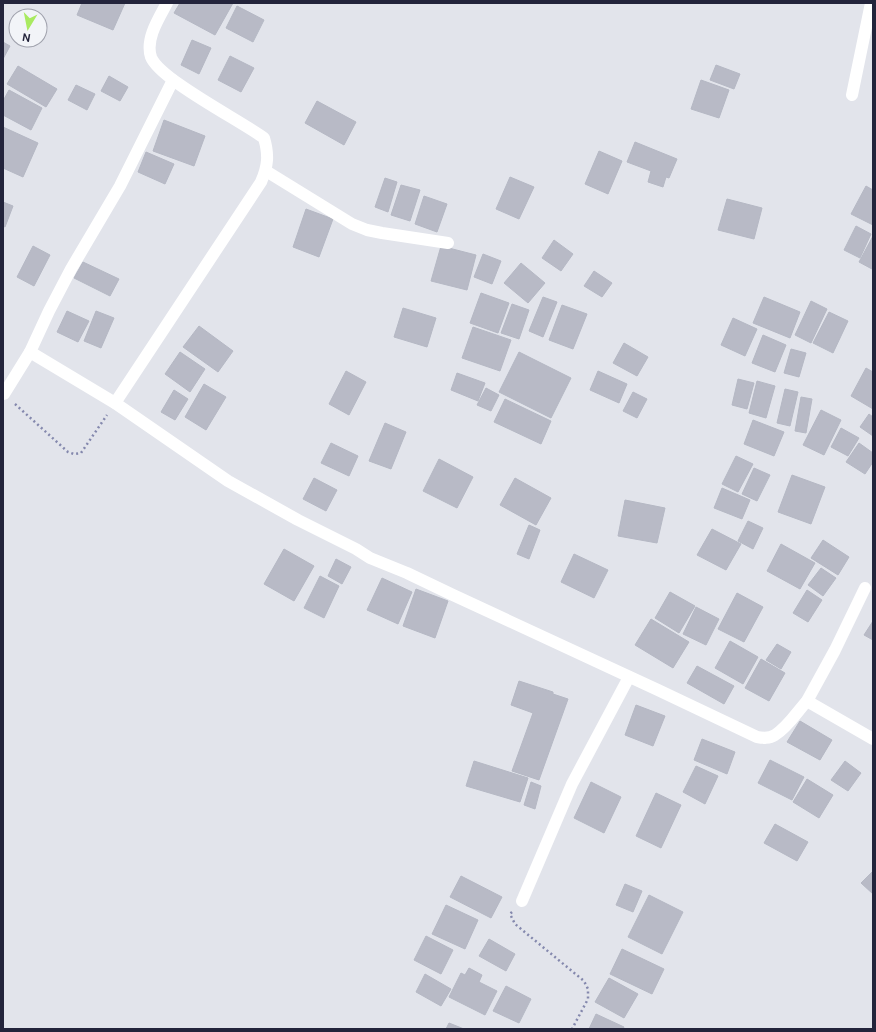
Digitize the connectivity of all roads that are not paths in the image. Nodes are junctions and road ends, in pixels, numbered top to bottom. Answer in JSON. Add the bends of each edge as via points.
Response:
{"nodes":[{"id":1,"x":168,"y":3,"type":"edge"},
{"id":2,"x":871,"y":3,"type":"edge"},
{"id":3,"x":173,"y":80,"type":"junction"},
{"id":4,"x":852,"y":95,"type":"dead end"},
{"id":5,"x":266,"y":171,"type":"junction"},
{"id":6,"x":448,"y":243,"type":"dead end"},
{"id":7,"x":30,"y":352,"type":"junction"},
{"id":8,"x":4,"y":394,"type":"edge"},
{"id":9,"x":115,"y":402,"type":"junction"},
{"id":10,"x":865,"y":588,"type":"dead end"},
{"id":11,"x":629,"y":677,"type":"junction"},
{"id":12,"x":808,"y":701,"type":"junction"},
{"id":13,"x":873,"y":739,"type":"edge"},
{"id":14,"x":522,"y":901,"type":"road end"}],
"edges":[{"from":1,"to":3,"type":"street","via":[[150,41],[151,56],[157,68]]},
{"from":2,"to":4,"type":"street"},
{"from":3,"to":5,"type":"street","via":[[264,138],[267,148]]},
{"from":3,"to":7,"type":"street","via":[[120,186],[62,285]]},
{"from":5,"to":6,"type":"street","via":[[352,224],[367,230]]},
{"from":5,"to":9,"type":"street"},
{"from":7,"to":8,"type":"street"},
{"from":7,"to":9,"type":"street"},
{"from":9,"to":11,"type":"street","via":[[228,481],[278,509],[370,558]]},
{"from":10,"to":12,"type":"street"},
{"from":11,"to":12,"type":"street","via":[[765,739],[775,736]]},
{"from":11,"to":14,"type":"street","via":[[572,784]]},
{"from":12,"to":13,"type":"street"}]}
